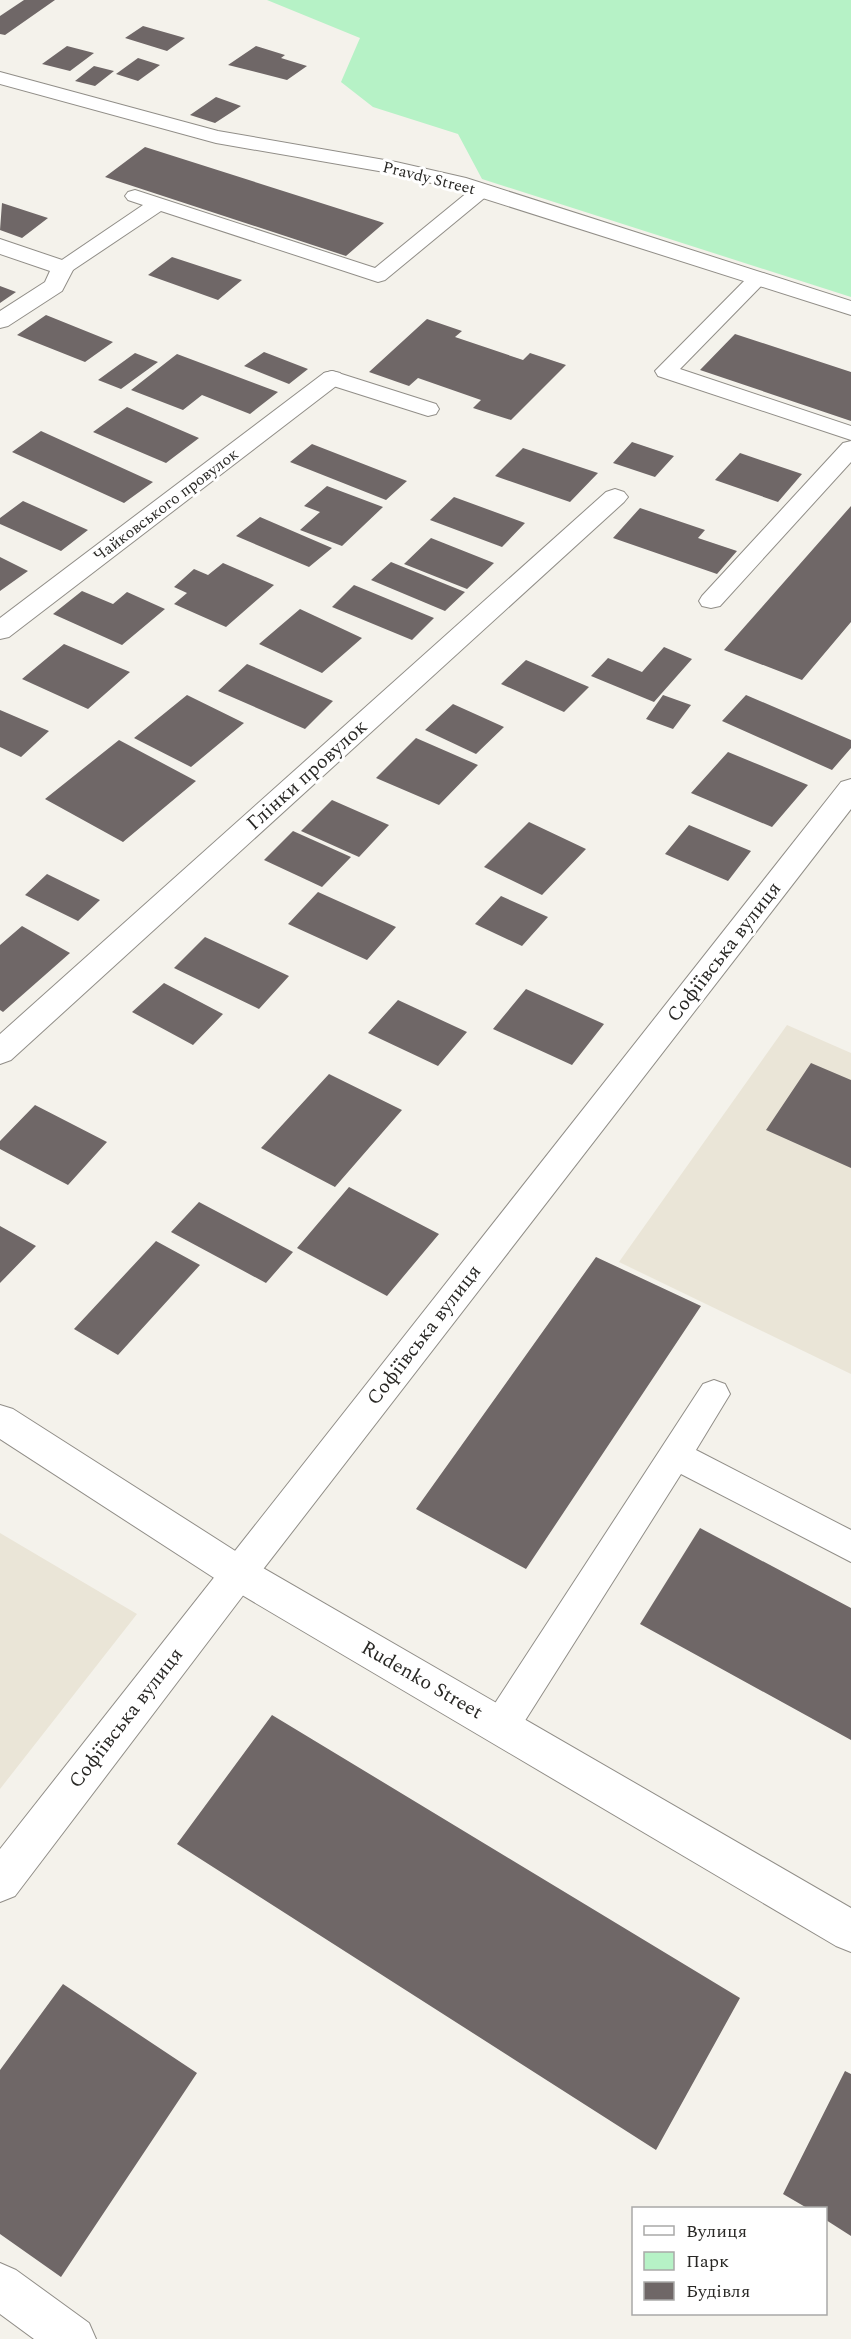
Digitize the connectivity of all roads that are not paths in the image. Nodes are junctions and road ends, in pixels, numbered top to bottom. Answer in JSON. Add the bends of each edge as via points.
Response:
{"nodes":[{"id":1,"x":0,"y":78,"type":"edge"},
{"id":2,"x":481,"y":190,"type":"junction"},
{"id":3,"x":135,"y":196,"type":"dead end"},
{"id":4,"x":159,"y":203,"type":"junction"},
{"id":5,"x":0,"y":246,"type":"edge"},
{"id":6,"x":63,"y":268,"type":"junction"},
{"id":7,"x":758,"y":278,"type":"junction"},
{"id":8,"x":851,"y":308,"type":"edge"},
{"id":9,"x":0,"y":321,"type":"edge"},
{"id":10,"x":332,"y":378,"type":"joint"},
{"id":11,"x":428,"y":409,"type":"dead end"},
{"id":12,"x":851,"y":433,"type":"edge"},
{"id":13,"x":851,"y":448,"type":"edge"},
{"id":14,"x":615,"y":497,"type":"dead end"},
{"id":15,"x":711,"y":601,"type":"dead end"},
{"id":16,"x":0,"y":631,"type":"edge"},
{"id":17,"x":851,"y":789,"type":"edge"},
{"id":18,"x":0,"y":1052,"type":"edge"},
{"id":19,"x":714,"y":1394,"type":"dead end"},
{"id":20,"x":0,"y":1420,"type":"edge"},
{"id":21,"x":675,"y":1455,"type":"junction"},
{"id":22,"x":851,"y":1547,"type":"edge"},
{"id":23,"x":238,"y":1573,"type":"junction"},
{"id":24,"x":501,"y":1726,"type":"junction"},
{"id":25,"x":0,"y":1882,"type":"edge"},
{"id":26,"x":851,"y":1931,"type":"edge"},
{"id":27,"x":0,"y":2286,"type":"edge"},
{"id":28,"x":73,"y":2339,"type":"edge"}],
"edges":[{"from":1,"to":2,"type":"street","name":"Pravdy Street","via":[[216,136],[396,168]]},
{"from":2,"to":4,"type":"lane","via":[[378,276]]},
{"from":2,"to":7,"type":"street","name":"Pravdy Street"},
{"from":3,"to":4,"type":"lane"},
{"from":4,"to":6,"type":"lane"},
{"from":5,"to":6,"type":"street"},
{"from":6,"to":9,"type":"street","via":[[54,286]]},
{"from":7,"to":8,"type":"street","name":"Pravdy Street"},
{"from":7,"to":12,"type":"lane","via":[[666,371]]},
{"from":10,"to":11,"type":"lane"},
{"from":10,"to":16,"type":"street","name":"Чайковського провулок"},
{"from":13,"to":15,"type":"lane"},
{"from":14,"to":18,"type":"street","name":"Глінки провулок"},
{"from":17,"to":23,"type":"street","name":"Софіївська вулиця"},
{"from":19,"to":21,"type":"lane"},
{"from":20,"to":23,"type":"street","name":"Rudenko Street"},
{"from":21,"to":22,"type":"lane"},
{"from":21,"to":24,"type":"lane"},
{"from":23,"to":24,"type":"street","name":"Rudenko Street"},
{"from":23,"to":25,"type":"street","name":"Софіївська вулиця"},
{"from":24,"to":26,"type":"street","name":"Rudenko Street"},
{"from":27,"to":28,"type":"street"}]}
